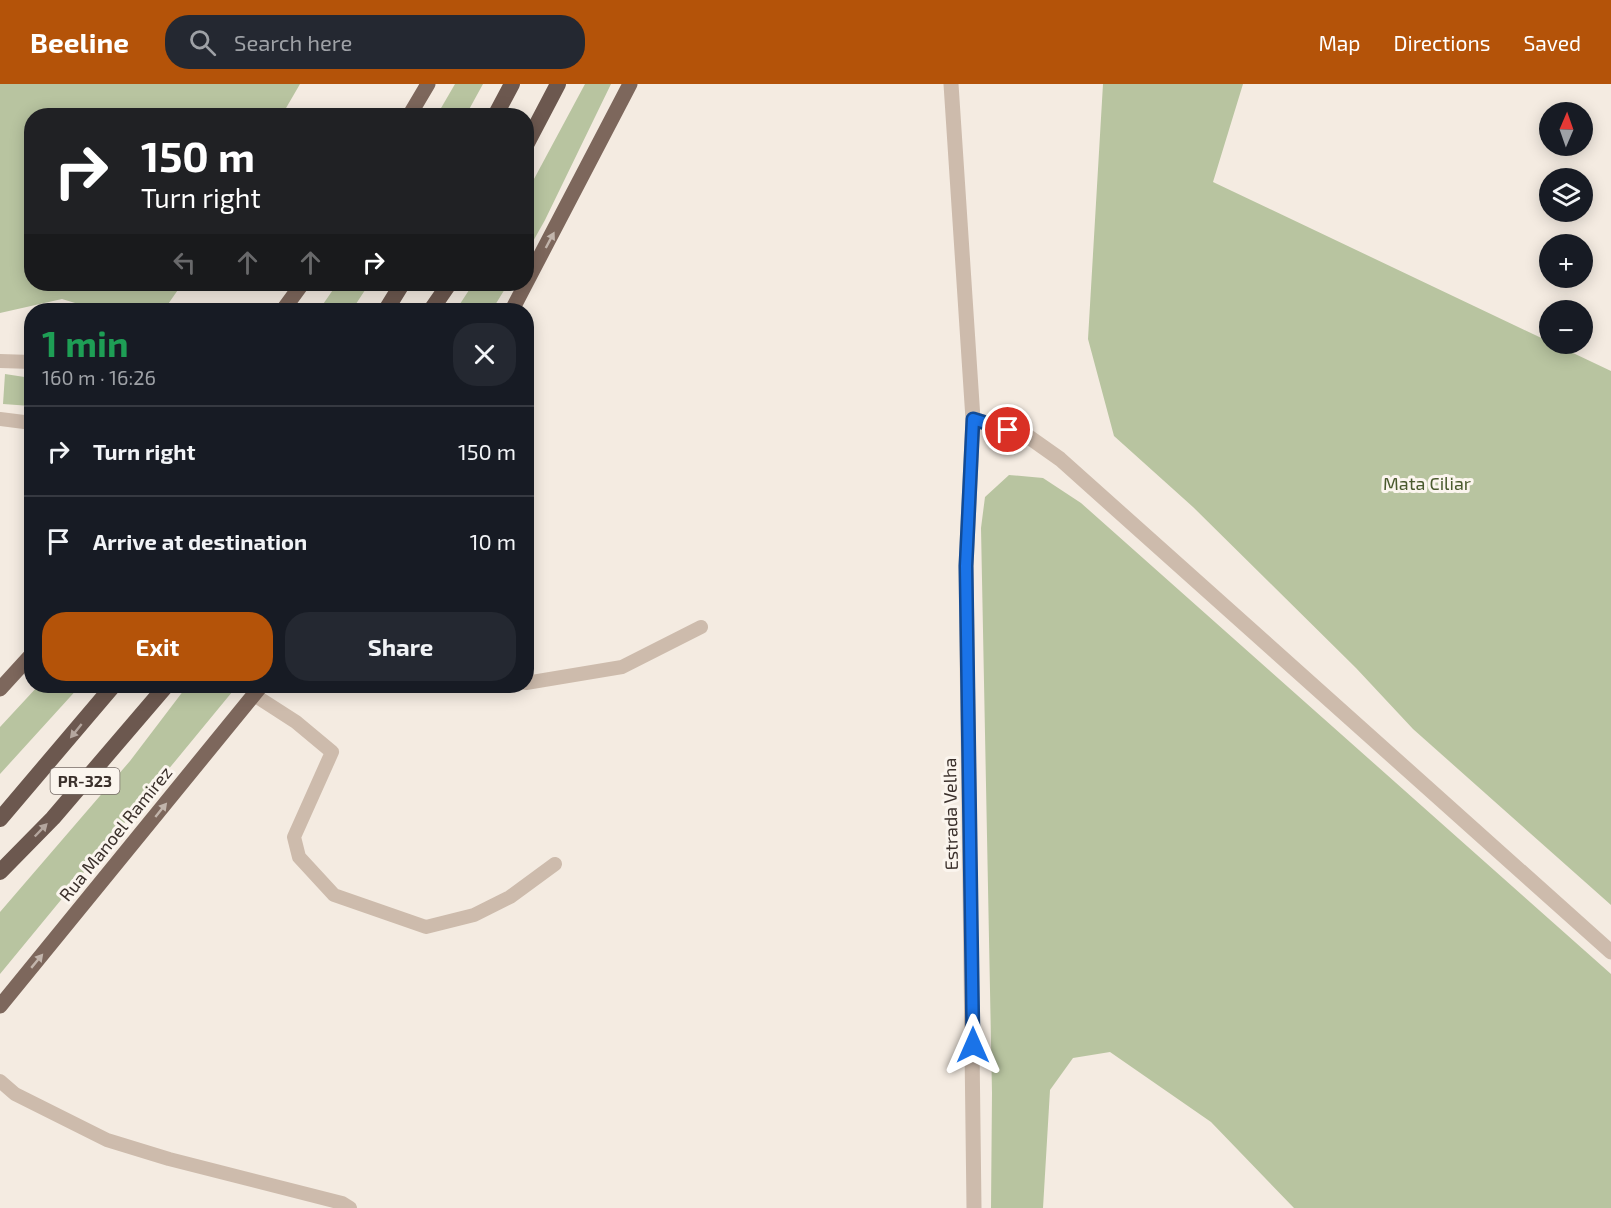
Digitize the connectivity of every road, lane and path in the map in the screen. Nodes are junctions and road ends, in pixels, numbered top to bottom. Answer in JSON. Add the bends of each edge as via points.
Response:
{"nodes":[{"id":1,"x":428,"y":84,"type":"edge"},
{"id":2,"x":512,"y":84,"type":"edge"},
{"id":3,"x":558,"y":84,"type":"edge"},
{"id":4,"x":630,"y":84,"type":"edge"},
{"id":5,"x":951,"y":84,"type":"edge"},
{"id":6,"x":414,"y":108,"type":"edge"},
{"id":7,"x":499,"y":108,"type":"edge"},
{"id":8,"x":534,"y":130,"type":"edge"},
{"id":9,"x":534,"y":268,"type":"edge"},
{"id":10,"x":0,"y":361,"type":"edge"},
{"id":11,"x":24,"y":362,"type":"edge"},
{"id":12,"x":0,"y":419,"type":"edge"},
{"id":13,"x":973,"y":419,"type":"junction"},
{"id":14,"x":24,"y":422,"type":"edge"},
{"id":15,"x":701,"y":627,"type":"dead end"},
{"id":16,"x":24,"y":662,"type":"edge"},
{"id":17,"x":534,"y":682,"type":"edge"},
{"id":18,"x":0,"y":688,"type":"edge"},
{"id":19,"x":107,"y":693,"type":"edge"},
{"id":20,"x":160,"y":693,"type":"edge"},
{"id":21,"x":256,"y":693,"type":"edge"},
{"id":22,"x":262,"y":693,"type":"edge"},
{"id":23,"x":0,"y":819,"type":"edge"},
{"id":24,"x":555,"y":864,"type":"dead end"},
{"id":25,"x":0,"y":873,"type":"edge"},
{"id":26,"x":1611,"y":952,"type":"edge"},
{"id":27,"x":0,"y":1006,"type":"edge"},
{"id":28,"x":0,"y":1081,"type":"edge"},
{"id":29,"x":350,"y":1208,"type":"edge"},
{"id":30,"x":974,"y":1208,"type":"edge"}],
"edges":[{"from":1,"to":6,"type":"main road"},
{"from":2,"to":7,"type":"highway"},
{"from":3,"to":8,"type":"highway"},
{"from":9,"to":4,"type":"main road","one_way":true},
{"from":5,"to":13,"type":"street","name":"Estrada Velha"},
{"from":10,"to":11,"type":"lane"},
{"from":12,"to":14,"type":"lane"},
{"from":13,"to":26,"type":"street","via":[[1026,435],[1060,459]]},
{"from":13,"to":30,"type":"street","name":"Estrada Velha","via":[[966,566]]},
{"from":15,"to":17,"type":"lane","via":[[622,667]]},
{"from":16,"to":18,"type":"main road"},
{"from":19,"to":23,"type":"highway","number":"PR-323","one_way":true},
{"from":25,"to":20,"type":"highway","number":"PR-323","one_way":true,"via":[[53,818]]},
{"from":27,"to":21,"type":"main road","name":"Rua Manoel Ramirez","one_way":true},
{"from":22,"to":24,"type":"lane","via":[[332,752],[294,837],[299,857],[334,895],[426,927],[474,915],[510,897]]},
{"from":28,"to":29,"type":"lane","via":[[15,1094],[107,1140]]}]}
